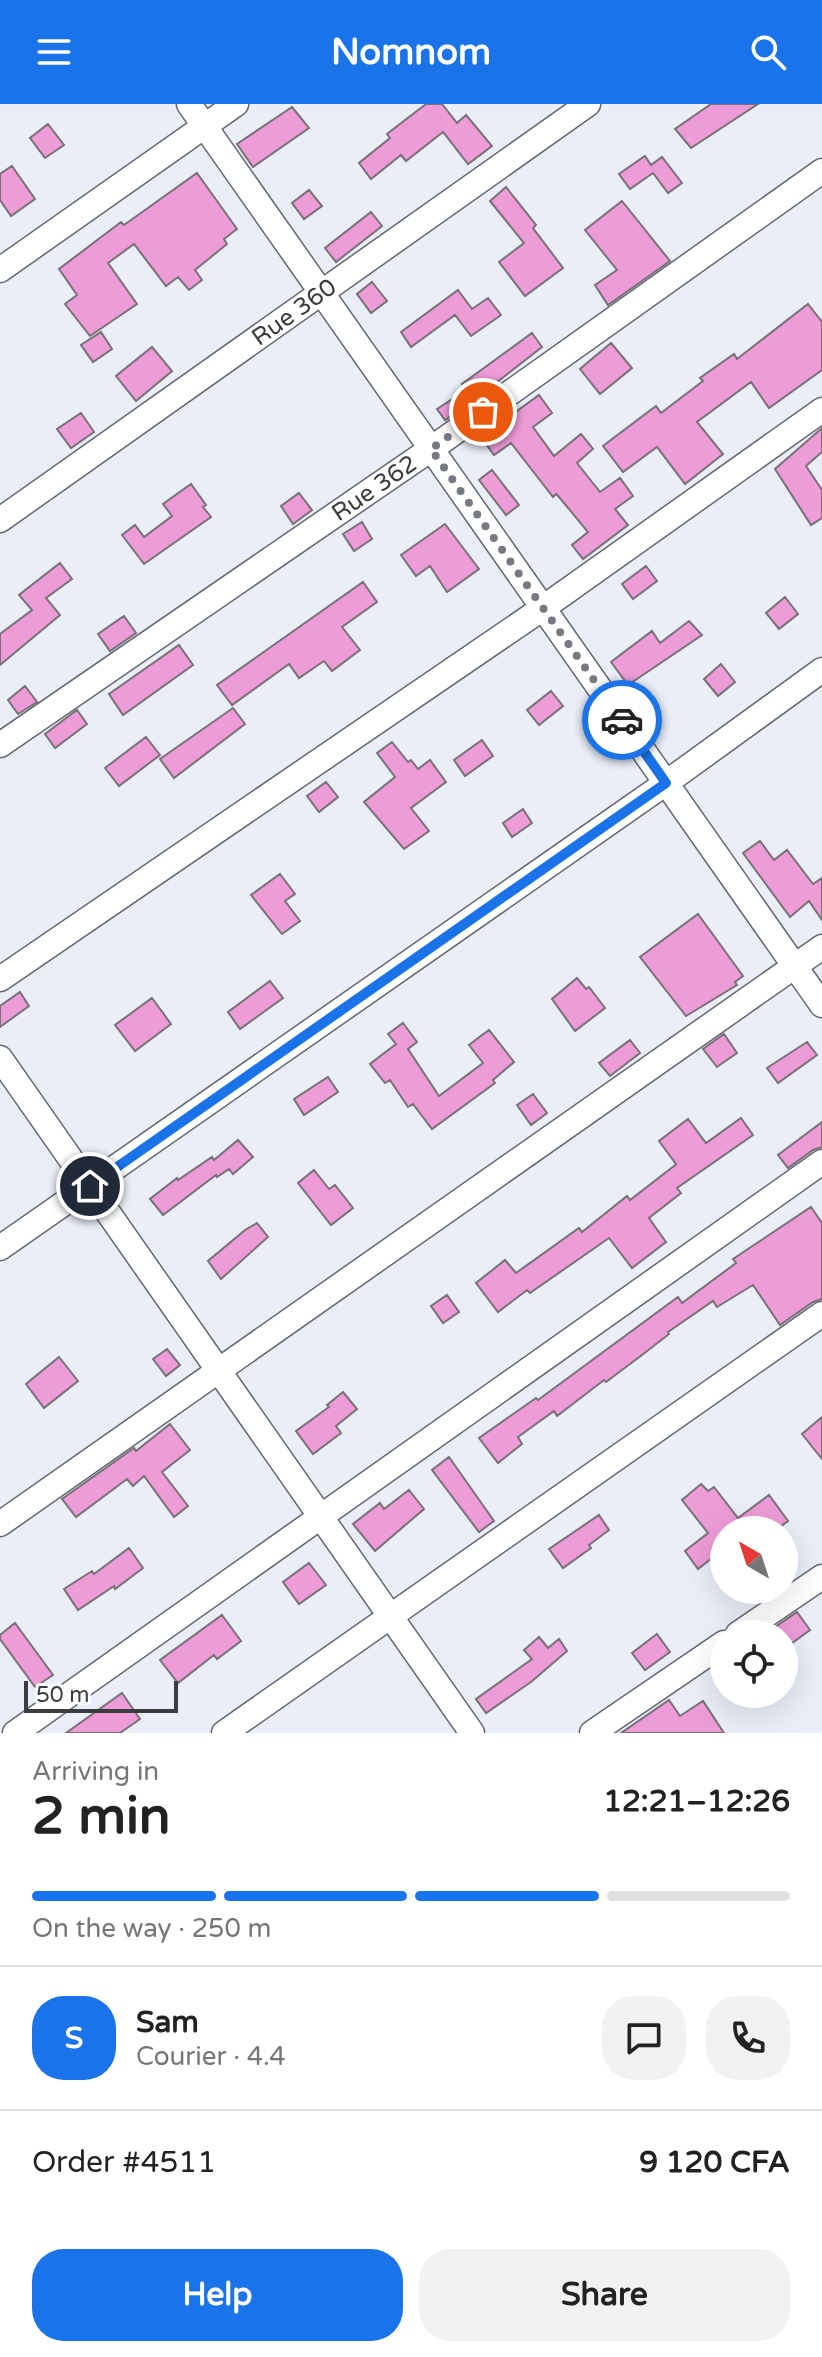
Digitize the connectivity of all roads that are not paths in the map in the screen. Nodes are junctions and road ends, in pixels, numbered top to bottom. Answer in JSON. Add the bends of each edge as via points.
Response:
{"nodes":[{"id":1,"x":189,"y":104,"type":"edge"},
{"id":2,"x":236,"y":104,"type":"edge"},
{"id":3,"x":588,"y":104,"type":"edge"},
{"id":4,"x":204,"y":126,"type":"junction"},
{"id":5,"x":822,"y":171,"type":"edge"},
{"id":6,"x":0,"y":270,"type":"edge"},
{"id":7,"x":322,"y":293,"type":"junction"},
{"id":8,"x":822,"y":410,"type":"edge"},
{"id":9,"x":431,"y":449,"type":"junction"},
{"id":10,"x":0,"y":520,"type":"edge"},
{"id":11,"x":543,"y":608,"type":"junction"},
{"id":12,"x":822,"y":670,"type":"edge"},
{"id":13,"x":0,"y":745,"type":"edge"},
{"id":14,"x":666,"y":783,"type":"junction"},
{"id":15,"x":822,"y":947,"type":"edge"},
{"id":16,"x":795,"y":966,"type":"junction"},
{"id":17,"x":0,"y":979,"type":"edge"},
{"id":18,"x":822,"y":1005,"type":"edge"},
{"id":19,"x":0,"y":1058,"type":"edge"},
{"id":20,"x":822,"y":1162,"type":"edge"},
{"id":21,"x":90,"y":1186,"type":"junction"},
{"id":22,"x":0,"y":1248,"type":"edge"},
{"id":23,"x":822,"y":1314,"type":"edge"},
{"id":24,"x":219,"y":1370,"type":"junction"},
{"id":25,"x":321,"y":1515,"type":"junction"},
{"id":26,"x":0,"y":1524,"type":"edge"},
{"id":27,"x":822,"y":1577,"type":"edge"},
{"id":28,"x":391,"y":1615,"type":"junction"},
{"id":29,"x":759,"y":1620,"type":"edge"},
{"id":30,"x":710,"y":1653,"type":"edge"},
{"id":31,"x":15,"y":1733,"type":"edge"},
{"id":32,"x":224,"y":1733,"type":"edge"},
{"id":33,"x":472,"y":1733,"type":"edge"},
{"id":34,"x":592,"y":1733,"type":"edge"}],
"edges":[{"from":1,"to":4,"type":"street"},
{"from":2,"to":4,"type":"street"},
{"from":3,"to":7,"type":"street","name":"Rue 360"},
{"from":4,"to":6,"type":"street"},
{"from":4,"to":7,"type":"street"},
{"from":5,"to":9,"type":"street","name":"Rue 362"},
{"from":7,"to":9,"type":"street"},
{"from":7,"to":10,"type":"street","name":"Rue 360"},
{"from":8,"to":11,"type":"street"},
{"from":9,"to":11,"type":"street"},
{"from":9,"to":13,"type":"street","name":"Rue 362"},
{"from":11,"to":14,"type":"street"},
{"from":11,"to":17,"type":"street"},
{"from":12,"to":14,"type":"street"},
{"from":14,"to":16,"type":"street"},
{"from":14,"to":21,"type":"street"},
{"from":15,"to":16,"type":"street"},
{"from":16,"to":18,"type":"street"},
{"from":16,"to":24,"type":"street"},
{"from":19,"to":21,"type":"street"},
{"from":20,"to":25,"type":"street"},
{"from":21,"to":22,"type":"street"},
{"from":21,"to":24,"type":"street"},
{"from":23,"to":28,"type":"street"},
{"from":24,"to":25,"type":"street"},
{"from":24,"to":26,"type":"street"},
{"from":25,"to":28,"type":"street"},
{"from":25,"to":31,"type":"street"},
{"from":27,"to":29,"type":"street"},
{"from":28,"to":32,"type":"street"},
{"from":28,"to":33,"type":"street"},
{"from":30,"to":34,"type":"street"}]}
